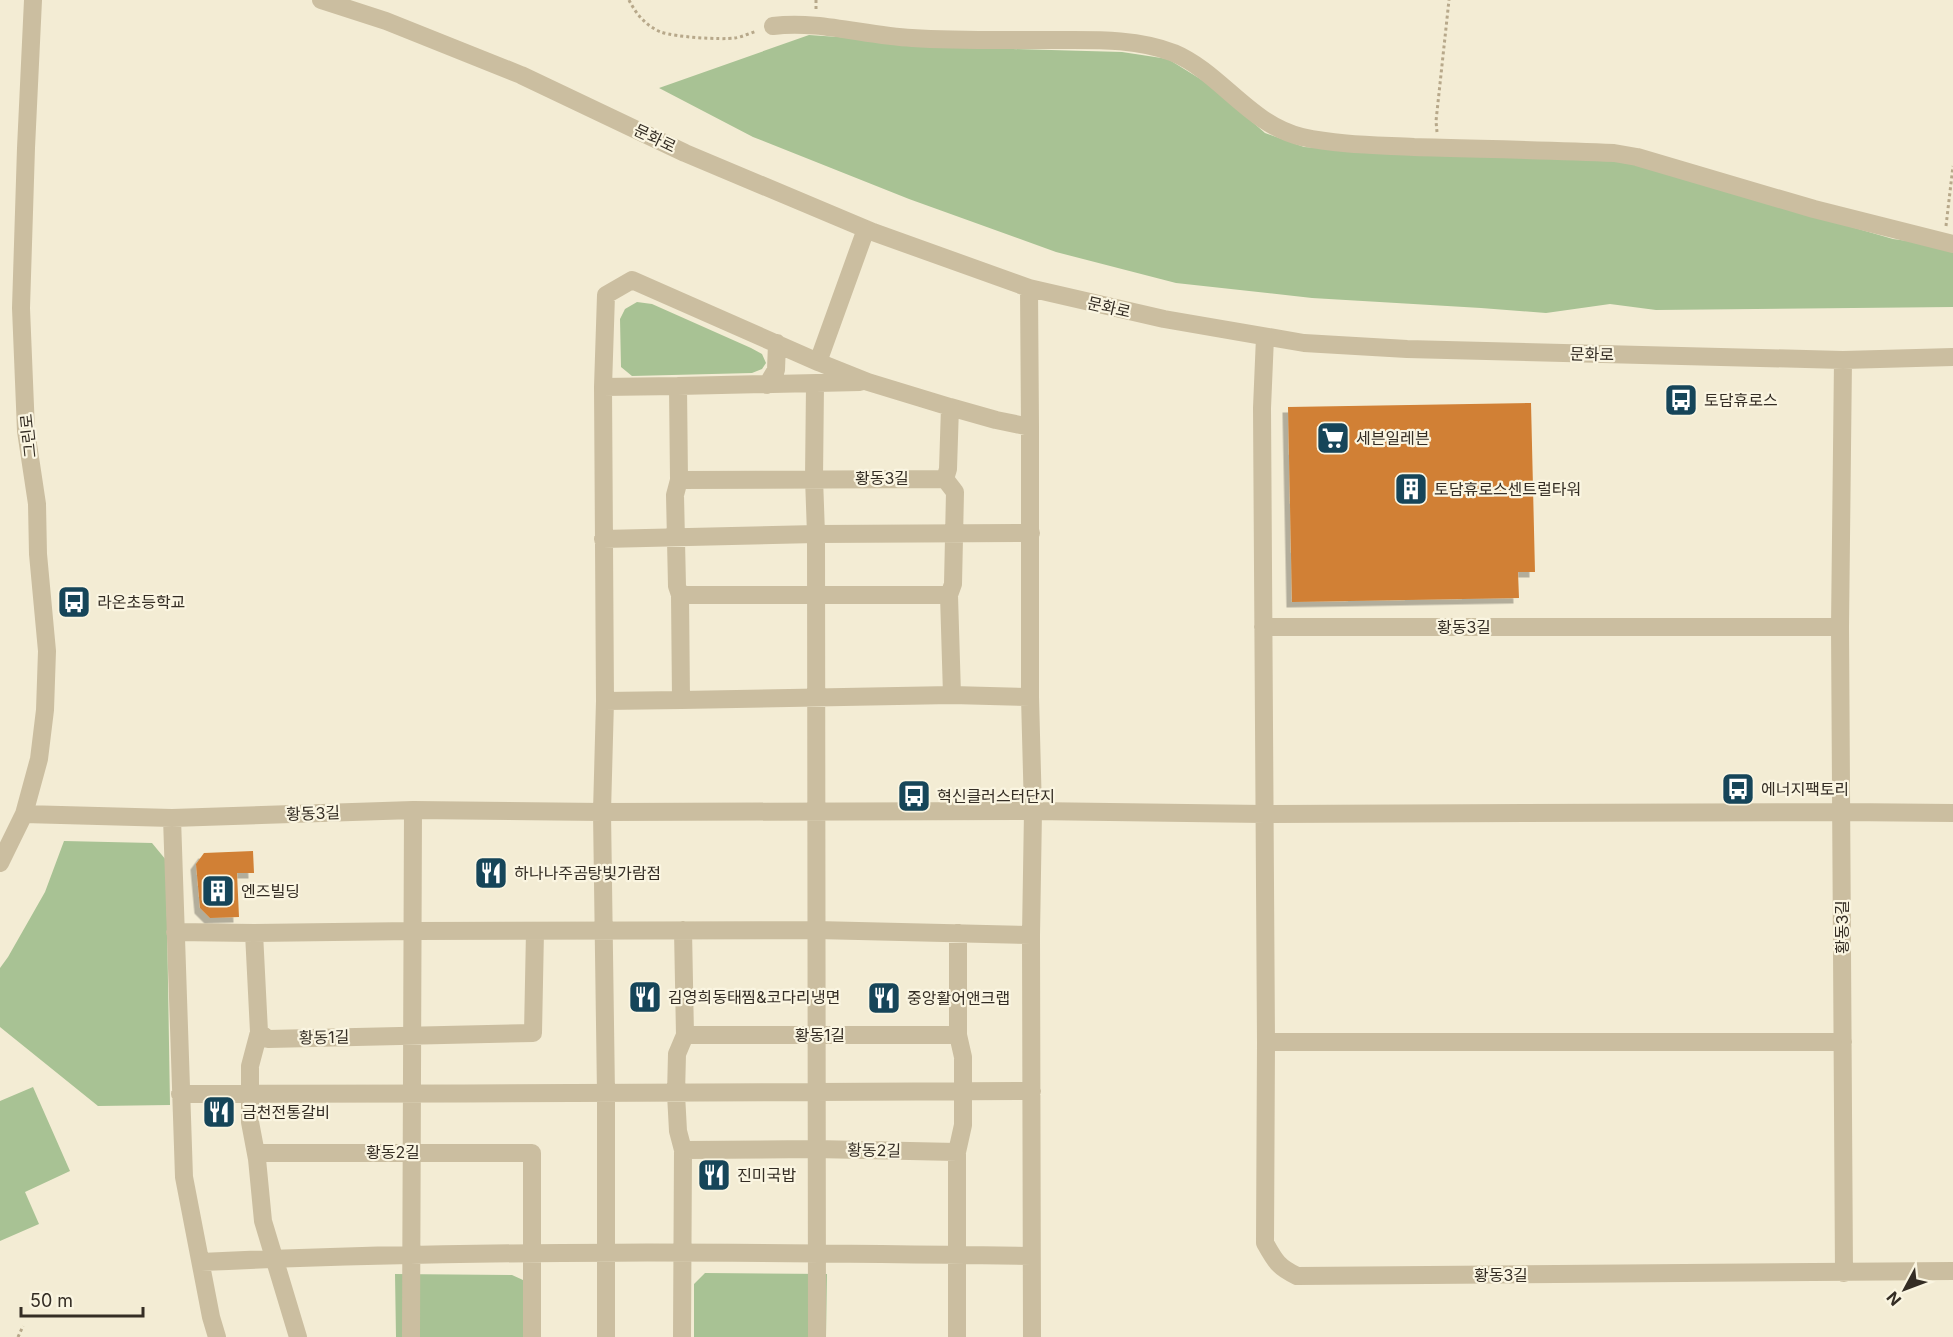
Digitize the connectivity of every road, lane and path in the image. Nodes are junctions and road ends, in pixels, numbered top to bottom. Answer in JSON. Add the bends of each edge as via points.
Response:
{"nodes":[{"id":1,"x":33,"y":0,"type":"edge"},
{"id":2,"x":321,"y":0,"type":"edge"},
{"id":3,"x":629,"y":0,"type":"edge"},
{"id":4,"x":1449,"y":0,"type":"edge"},
{"id":5,"x":773,"y":26,"type":"joint"},
{"id":6,"x":1438,"y":148,"type":"junction"},
{"id":7,"x":1953,"y":166,"type":"edge"},
{"id":8,"x":866,"y":229,"type":"junction"},
{"id":9,"x":1948,"y":243,"type":"edge"},
{"id":10,"x":1029,"y":288,"type":"junction"},
{"id":11,"x":1265,"y":337,"type":"junction"},
{"id":12,"x":777,"y":343,"type":"junction"},
{"id":13,"x":1953,"y":357,"type":"edge"},
{"id":14,"x":1843,"y":360,"type":"junction"},
{"id":15,"x":818,"y":362,"type":"junction"},
{"id":16,"x":868,"y":382,"type":"junction"},
{"id":17,"x":815,"y":385,"type":"junction"},
{"id":18,"x":678,"y":386,"type":"junction"},
{"id":19,"x":767,"y":386,"type":"junction"},
{"id":20,"x":603,"y":387,"type":"junction"},
{"id":21,"x":950,"y":407,"type":"junction"},
{"id":22,"x":1030,"y":427,"type":"junction"},
{"id":23,"x":814,"y":478,"type":"junction"},
{"id":24,"x":945,"y":478,"type":"junction"},
{"id":25,"x":679,"y":480,"type":"junction"},
{"id":26,"x":1031,"y":533,"type":"junction"},
{"id":27,"x":816,"y":534,"type":"junction"},
{"id":28,"x":954,"y":534,"type":"junction"},
{"id":29,"x":676,"y":537,"type":"junction"},
{"id":30,"x":603,"y":539,"type":"junction"},
{"id":31,"x":680,"y":595,"type":"junction"},
{"id":32,"x":816,"y":595,"type":"junction"},
{"id":33,"x":949,"y":595,"type":"junction"},
{"id":34,"x":1263,"y":627,"type":"junction"},
{"id":35,"x":1840,"y":627,"type":"junction"},
{"id":36,"x":952,"y":695,"type":"junction"},
{"id":37,"x":816,"y":697,"type":"junction"},
{"id":38,"x":1030,"y":697,"type":"junction"},
{"id":39,"x":681,"y":700,"type":"junction"},
{"id":40,"x":605,"y":701,"type":"junction"},
{"id":41,"x":413,"y":810,"type":"junction"},
{"id":42,"x":1033,"y":811,"type":"junction"},
{"id":43,"x":602,"y":812,"type":"junction"},
{"id":44,"x":816,"y":812,"type":"junction"},
{"id":45,"x":1842,"y":812,"type":"junction"},
{"id":46,"x":1953,"y":813,"type":"edge"},
{"id":47,"x":24,"y":814,"type":"junction"},
{"id":48,"x":1264,"y":814,"type":"junction"},
{"id":49,"x":172,"y":818,"type":"junction"},
{"id":50,"x":0,"y":863,"type":"edge"},
{"id":51,"x":603,"y":930,"type":"junction"},
{"id":52,"x":683,"y":930,"type":"junction"},
{"id":53,"x":816,"y":930,"type":"junction"},
{"id":54,"x":413,"y":931,"type":"junction"},
{"id":55,"x":534,"y":931,"type":"junction"},
{"id":56,"x":175,"y":932,"type":"junction"},
{"id":57,"x":254,"y":933,"type":"junction"},
{"id":58,"x":958,"y":933,"type":"junction"},
{"id":59,"x":1031,"y":935,"type":"junction"},
{"id":60,"x":259,"y":1032,"type":"junction"},
{"id":61,"x":412,"y":1035,"type":"junction"},
{"id":62,"x":685,"y":1035,"type":"junction"},
{"id":63,"x":816,"y":1035,"type":"junction"},
{"id":64,"x":958,"y":1035,"type":"junction"},
{"id":65,"x":1266,"y":1042,"type":"junction"},
{"id":66,"x":1843,"y":1042,"type":"junction"},
{"id":67,"x":963,"y":1091,"type":"junction"},
{"id":68,"x":1032,"y":1091,"type":"junction"},
{"id":69,"x":816,"y":1092,"type":"junction"},
{"id":70,"x":412,"y":1093,"type":"junction"},
{"id":71,"x":180,"y":1094,"type":"junction"},
{"id":72,"x":250,"y":1094,"type":"junction"},
{"id":73,"x":606,"y":1094,"type":"junction"},
{"id":74,"x":676,"y":1094,"type":"junction"},
{"id":75,"x":816,"y":1149,"type":"junction"},
{"id":76,"x":683,"y":1150,"type":"junction"},
{"id":77,"x":412,"y":1152,"type":"junction"},
{"id":78,"x":957,"y":1152,"type":"junction"},
{"id":79,"x":257,"y":1159,"type":"junction"},
{"id":80,"x":606,"y":1253,"type":"junction"},
{"id":81,"x":683,"y":1253,"type":"junction"},
{"id":82,"x":532,"y":1254,"type":"junction"},
{"id":83,"x":817,"y":1254,"type":"junction"},
{"id":84,"x":412,"y":1255,"type":"junction"},
{"id":85,"x":958,"y":1255,"type":"junction"},
{"id":86,"x":1031,"y":1256,"type":"junction"},
{"id":87,"x":274,"y":1259,"type":"junction"},
{"id":88,"x":201,"y":1262,"type":"junction"},
{"id":89,"x":1953,"y":1271,"type":"edge"},
{"id":90,"x":1844,"y":1273,"type":"junction"},
{"id":91,"x":23,"y":1326,"type":"dead end"},
{"id":92,"x":18,"y":1337,"type":"edge"},
{"id":93,"x":217,"y":1337,"type":"edge"},
{"id":94,"x":298,"y":1337,"type":"edge"},
{"id":95,"x":411,"y":1337,"type":"edge"},
{"id":96,"x":532,"y":1337,"type":"edge"},
{"id":97,"x":606,"y":1337,"type":"edge"},
{"id":98,"x":682,"y":1337,"type":"edge"},
{"id":99,"x":817,"y":1337,"type":"edge"},
{"id":100,"x":957,"y":1337,"type":"edge"},
{"id":101,"x":1032,"y":1337,"type":"edge"}],
"edges":[{"from":1,"to":47,"type":"street","name":"그린로","via":[[21,308],[26,431],[37,504],[47,651],[39,759]]},
{"from":2,"to":8,"type":"street","name":"문화로","via":[[386,21],[521,75],[685,153]]},
{"from":3,"to":5,"type":"path","via":[[646,23],[681,36],[735,38]]},
{"from":4,"to":6,"type":"path","via":[[1436,121]]},
{"from":5,"to":6,"type":"street","via":[[793,23],[909,38],[1103,40],[1146,45],[1173,53],[1198,67],[1265,121],[1299,136]]},
{"from":6,"to":9,"type":"street","via":[[1637,157]]},
{"from":7,"to":9,"type":"path"},
{"from":8,"to":10,"type":"street","name":"문화로"},
{"from":8,"to":15,"type":"street"},
{"from":10,"to":11,"type":"street","name":"문화로"},
{"from":10,"to":22,"type":"street"},
{"from":11,"to":14,"type":"street","name":"문화로","via":[[1407,349]]},
{"from":11,"to":34,"type":"street","name":"황동3길"},
{"from":12,"to":15,"type":"street"},
{"from":12,"to":19,"type":"street","via":[[776,370]]},
{"from":12,"to":20,"type":"street","via":[[632,280],[606,296]]},
{"from":13,"to":14,"type":"street","name":"문화로"},
{"from":14,"to":35,"type":"street"},
{"from":15,"to":16,"type":"street"},
{"from":16,"to":17,"type":"street"},
{"from":16,"to":21,"type":"street"},
{"from":17,"to":19,"type":"street"},
{"from":17,"to":23,"type":"street"},
{"from":18,"to":19,"type":"street"},
{"from":18,"to":20,"type":"street"},
{"from":18,"to":25,"type":"street"},
{"from":20,"to":30,"type":"street"},
{"from":21,"to":22,"type":"street"},
{"from":21,"to":24,"type":"street"},
{"from":22,"to":26,"type":"street"},
{"from":23,"to":24,"type":"street","name":"황동3길"},
{"from":23,"to":25,"type":"street","name":"황동3길"},
{"from":23,"to":27,"type":"street"},
{"from":24,"to":28,"type":"street","via":[[955,492]]},
{"from":25,"to":29,"type":"street","via":[[675,495]]},
{"from":26,"to":28,"type":"street"},
{"from":26,"to":38,"type":"street"},
{"from":27,"to":28,"type":"street"},
{"from":27,"to":29,"type":"street"},
{"from":27,"to":32,"type":"street"},
{"from":28,"to":33,"type":"street","via":[[953,584]]},
{"from":29,"to":30,"type":"street"},
{"from":29,"to":31,"type":"street"},
{"from":30,"to":40,"type":"street"},
{"from":31,"to":32,"type":"street"},
{"from":31,"to":39,"type":"street"},
{"from":32,"to":33,"type":"street"},
{"from":32,"to":37,"type":"street"},
{"from":33,"to":36,"type":"street"},
{"from":34,"to":35,"type":"street","name":"황동3길"},
{"from":34,"to":48,"type":"street","name":"황동3길"},
{"from":35,"to":45,"type":"street","name":"황동3길"},
{"from":36,"to":37,"type":"street"},
{"from":36,"to":38,"type":"street"},
{"from":37,"to":39,"type":"street"},
{"from":37,"to":44,"type":"street"},
{"from":38,"to":42,"type":"street"},
{"from":39,"to":40,"type":"street"},
{"from":40,"to":43,"type":"street"},
{"from":41,"to":43,"type":"street","name":"황동3길"},
{"from":41,"to":49,"type":"street","name":"황동3길"},
{"from":41,"to":54,"type":"street"},
{"from":42,"to":44,"type":"street","name":"황동3길"},
{"from":42,"to":48,"type":"street","name":"황동3길"},
{"from":42,"to":59,"type":"street"},
{"from":43,"to":44,"type":"street","name":"황동3길"},
{"from":43,"to":51,"type":"street"},
{"from":44,"to":53,"type":"street"},
{"from":45,"to":46,"type":"street","name":"황동3길"},
{"from":45,"to":48,"type":"street","name":"황동3길"},
{"from":45,"to":66,"type":"street","name":"황동3길"},
{"from":47,"to":49,"type":"street","name":"황동3길"},
{"from":47,"to":50,"type":"street","name":"그린로"},
{"from":48,"to":65,"type":"street","name":"황동3길"},
{"from":49,"to":56,"type":"street"},
{"from":51,"to":52,"type":"street"},
{"from":51,"to":55,"type":"street"},
{"from":51,"to":73,"type":"street"},
{"from":52,"to":53,"type":"street"},
{"from":52,"to":62,"type":"street"},
{"from":53,"to":58,"type":"street"},
{"from":53,"to":63,"type":"street"},
{"from":54,"to":55,"type":"street"},
{"from":54,"to":57,"type":"street"},
{"from":54,"to":61,"type":"street"},
{"from":55,"to":61,"type":"street","name":"황동1길","via":[[533,1033]]},
{"from":56,"to":57,"type":"street"},
{"from":56,"to":71,"type":"street"},
{"from":57,"to":60,"type":"street"},
{"from":58,"to":59,"type":"street"},
{"from":58,"to":64,"type":"street"},
{"from":59,"to":68,"type":"street"},
{"from":60,"to":61,"type":"street","name":"황동1길","via":[[268,1039]]},
{"from":60,"to":72,"type":"street","via":[[250,1066]]},
{"from":61,"to":70,"type":"street"},
{"from":62,"to":63,"type":"street","name":"황동1길"},
{"from":62,"to":74,"type":"street","via":[[677,1054]]},
{"from":63,"to":64,"type":"street","name":"황동1길"},
{"from":63,"to":69,"type":"street"},
{"from":64,"to":67,"type":"street","via":[[963,1057]]},
{"from":65,"to":66,"type":"street"},
{"from":65,"to":90,"type":"street","name":"황동3길","via":[[1265,1243],[1282,1269],[1297,1276]]},
{"from":66,"to":90,"type":"street","name":"황동3길"},
{"from":67,"to":68,"type":"street"},
{"from":67,"to":69,"type":"street"},
{"from":67,"to":78,"type":"street","via":[[963,1125]]},
{"from":68,"to":86,"type":"street"},
{"from":69,"to":74,"type":"street"},
{"from":69,"to":75,"type":"street"},
{"from":70,"to":72,"type":"street"},
{"from":70,"to":73,"type":"street"},
{"from":70,"to":77,"type":"street"},
{"from":71,"to":72,"type":"street"},
{"from":71,"to":88,"type":"street","via":[[184,1177]]},
{"from":72,"to":79,"type":"street","via":[[249,1122]]},
{"from":73,"to":74,"type":"street"},
{"from":73,"to":80,"type":"street"},
{"from":74,"to":76,"type":"street"},
{"from":75,"to":76,"type":"street","name":"황동2길"},
{"from":75,"to":78,"type":"street","name":"황동2길"},
{"from":75,"to":83,"type":"street"},
{"from":76,"to":81,"type":"street"},
{"from":77,"to":79,"type":"street","name":"황동2길","via":[[261,1153]]},
{"from":77,"to":82,"type":"street","name":"황동2길","via":[[532,1153]]},
{"from":77,"to":84,"type":"street"},
{"from":78,"to":85,"type":"street"},
{"from":79,"to":87,"type":"street","via":[[263,1221]]},
{"from":80,"to":81,"type":"street"},
{"from":80,"to":82,"type":"street"},
{"from":80,"to":97,"type":"street"},
{"from":81,"to":83,"type":"street"},
{"from":81,"to":98,"type":"street"},
{"from":82,"to":84,"type":"street"},
{"from":82,"to":96,"type":"street","name":"황동2길"},
{"from":83,"to":85,"type":"street"},
{"from":83,"to":99,"type":"street"},
{"from":84,"to":87,"type":"street"},
{"from":84,"to":95,"type":"street"},
{"from":85,"to":86,"type":"street"},
{"from":85,"to":100,"type":"street"},
{"from":86,"to":101,"type":"street"},
{"from":87,"to":88,"type":"street"},
{"from":87,"to":94,"type":"street"},
{"from":88,"to":93,"type":"street"},
{"from":89,"to":90,"type":"street","name":"황동3길"},
{"from":91,"to":92,"type":"path"}]}
